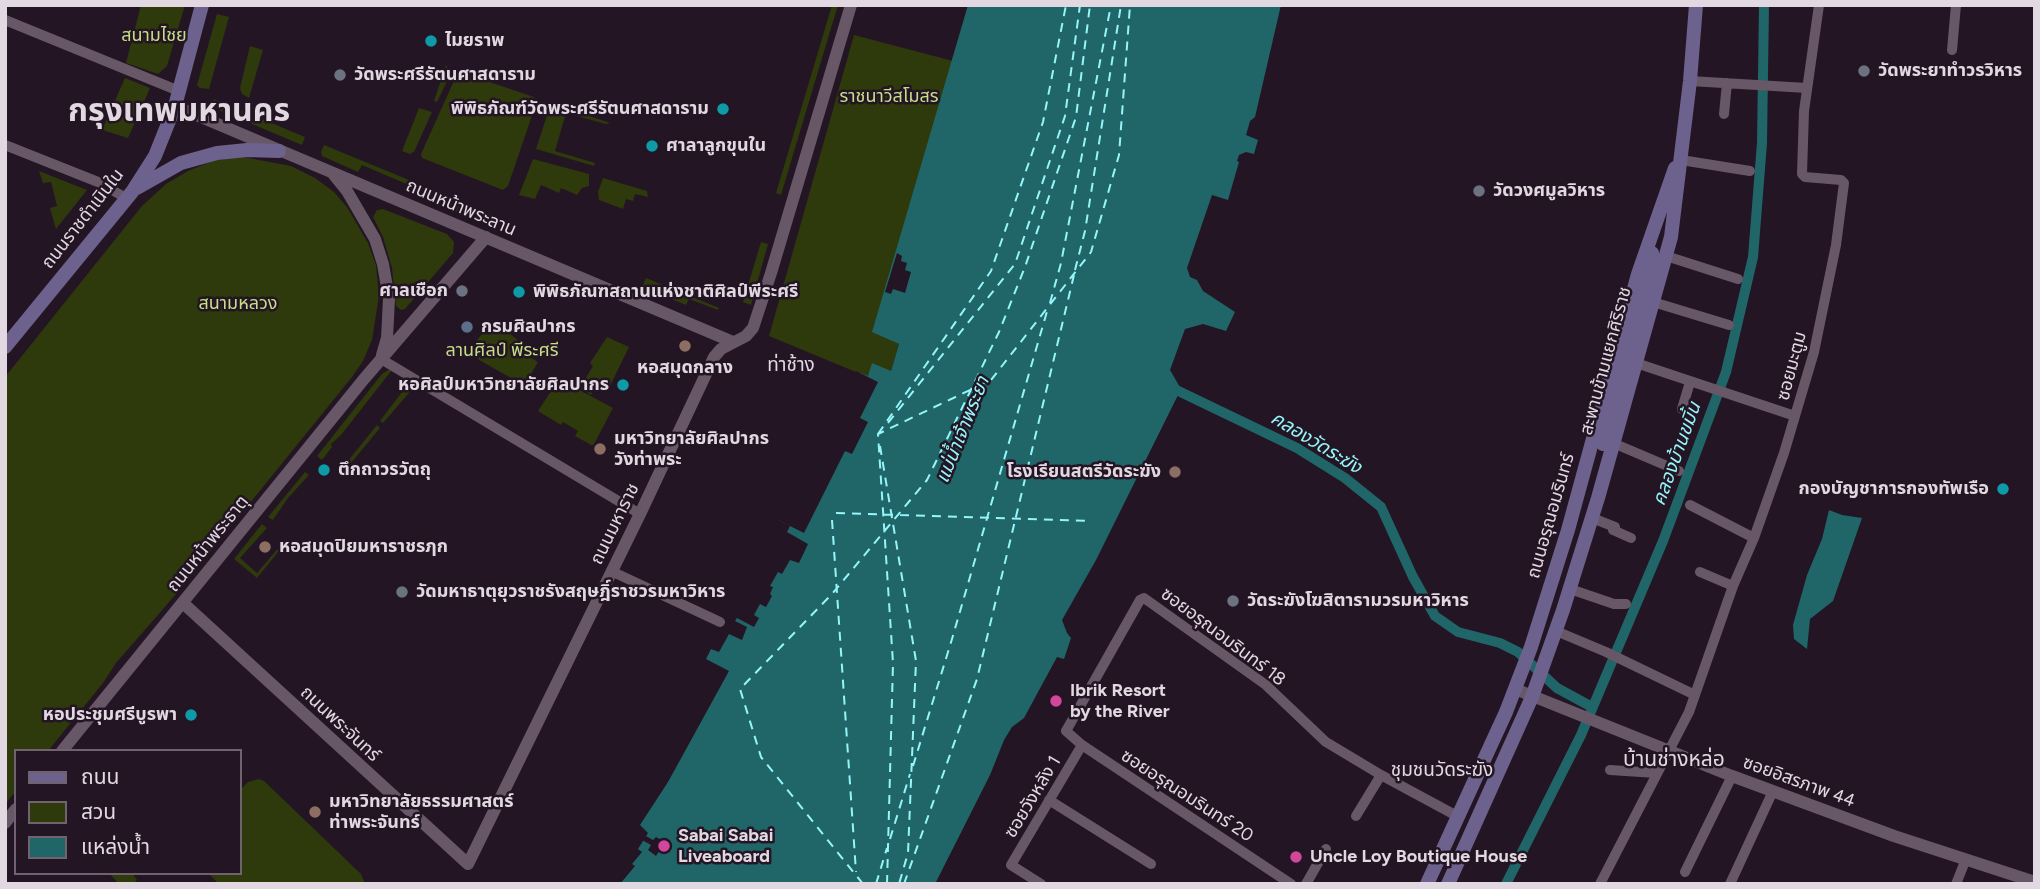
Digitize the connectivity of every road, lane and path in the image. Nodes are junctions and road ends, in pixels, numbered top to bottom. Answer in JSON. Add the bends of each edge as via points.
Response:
{"nodes":[{"id":1,"x":202,"y":5,"type":"edge"},
{"id":2,"x":850,"y":5,"type":"edge"},
{"id":3,"x":1696,"y":5,"type":"edge"},
{"id":4,"x":1819,"y":5,"type":"edge"},
{"id":5,"x":1956,"y":5,"type":"edge"},
{"id":6,"x":5,"y":20,"type":"edge"},
{"id":7,"x":1952,"y":50,"type":"dead end"},
{"id":8,"x":1690,"y":81,"type":"junction"},
{"id":9,"x":1727,"y":82,"type":"junction"},
{"id":10,"x":1807,"y":88,"type":"junction"},
{"id":11,"x":177,"y":98,"type":"junction"},
{"id":12,"x":1724,"y":114,"type":"dead end"},
{"id":13,"x":5,"y":145,"type":"edge"},
{"id":14,"x":278,"y":151,"type":"junction"},
{"id":15,"x":1682,"y":154,"type":"junction"},
{"id":16,"x":1750,"y":172,"type":"dead end"},
{"id":17,"x":333,"y":174,"type":"junction"},
{"id":18,"x":129,"y":195,"type":"junction"},
{"id":19,"x":1659,"y":212,"type":"junction"},
{"id":20,"x":1674,"y":217,"type":"junction"},
{"id":21,"x":486,"y":237,"type":"junction"},
{"id":22,"x":1666,"y":256,"type":"junction"},
{"id":23,"x":1738,"y":279,"type":"dead end"},
{"id":24,"x":1648,"y":281,"type":"junction"},
{"id":25,"x":1653,"y":302,"type":"junction"},
{"id":26,"x":1730,"y":325,"type":"dead end"},
{"id":27,"x":733,"y":342,"type":"junction"},
{"id":28,"x":5,"y":347,"type":"edge"},
{"id":29,"x":381,"y":359,"type":"junction"},
{"id":30,"x":1636,"y":363,"type":"junction"},
{"id":31,"x":1690,"y":382,"type":"junction"},
{"id":32,"x":1682,"y":409,"type":"dead end"},
{"id":33,"x":1795,"y":416,"type":"junction"},
{"id":34,"x":1613,"y":443,"type":"junction"},
{"id":35,"x":1679,"y":471,"type":"dead end"},
{"id":36,"x":1690,"y":505,"type":"dead end"},
{"id":37,"x":640,"y":514,"type":"junction"},
{"id":38,"x":1592,"y":518,"type":"junction"},
{"id":39,"x":1631,"y":538,"type":"dead end"},
{"id":40,"x":1754,"y":538,"type":"junction"},
{"id":41,"x":611,"y":571,"type":"junction"},
{"id":42,"x":1700,"y":572,"type":"dead end"},
{"id":43,"x":1733,"y":586,"type":"junction"},
{"id":44,"x":1570,"y":589,"type":"junction"},
{"id":45,"x":183,"y":603,"type":"junction"},
{"id":46,"x":1626,"y":604,"type":"dead end"},
{"id":47,"x":720,"y":622,"type":"dead end"},
{"id":48,"x":1556,"y":631,"type":"junction"},
{"id":49,"x":1515,"y":689,"type":"junction"},
{"id":50,"x":1695,"y":695,"type":"junction"},
{"id":51,"x":1532,"y":697,"type":"junction"},
{"id":52,"x":1066,"y":731,"type":"joint"},
{"id":53,"x":1082,"y":745,"type":"junction"},
{"id":54,"x":64,"y":749,"type":"edge"},
{"id":55,"x":1670,"y":753,"type":"junction"},
{"id":56,"x":1609,"y":769,"type":"dead end"},
{"id":57,"x":1656,"y":773,"type":"junction"},
{"id":58,"x":1381,"y":775,"type":"junction"},
{"id":59,"x":1732,"y":776,"type":"junction"},
{"id":60,"x":1773,"y":791,"type":"junction"},
{"id":61,"x":1049,"y":800,"type":"junction"},
{"id":62,"x":1356,"y":816,"type":"dead end"},
{"id":63,"x":1457,"y":816,"type":"junction"},
{"id":64,"x":1475,"y":825,"type":"junction"},
{"id":65,"x":1326,"y":849,"type":"dead end"},
{"id":66,"x":1966,"y":859,"type":"junction"},
{"id":67,"x":1151,"y":864,"type":"dead end"},
{"id":68,"x":470,"y":868,"type":"joint"},
{"id":69,"x":1685,"y":872,"type":"dead end"},
{"id":70,"x":2035,"y":882,"type":"edge"},
{"id":71,"x":1041,"y":884,"type":"edge"},
{"id":72,"x":1291,"y":884,"type":"edge"},
{"id":73,"x":1306,"y":884,"type":"edge"},
{"id":74,"x":1426,"y":884,"type":"edge"},
{"id":75,"x":1440,"y":884,"type":"edge"},
{"id":76,"x":1448,"y":884,"type":"edge"},
{"id":77,"x":1600,"y":884,"type":"edge"},
{"id":78,"x":1730,"y":884,"type":"edge"},
{"id":79,"x":1956,"y":884,"type":"edge"}],
"edges":[{"from":1,"to":11,"type":"main road","name":"ถนนราชดำเนินใน"},
{"from":2,"to":27,"type":"street","name":"ถนนมหาราช","via":[[758,314],[750,333]]},
{"from":3,"to":8,"type":"main road","name":"ถนนอรุณอมรินทร์"},
{"from":4,"to":10,"type":"street","name":"ซอยมะตูม"},
{"from":5,"to":7,"type":"street"},
{"from":6,"to":11,"type":"street"},
{"from":8,"to":9,"type":"street"},
{"from":8,"to":15,"type":"main road","name":"ถนนอรุณอมรินทร์"},
{"from":9,"to":10,"type":"street"},
{"from":9,"to":12,"type":"street"},
{"from":10,"to":33,"type":"street","name":"ซอยมะตูม","via":[[1802,174],[1844,183],[1814,352]]},
{"from":11,"to":14,"type":"street","name":"ถนนหน้าพระลาน"},
{"from":11,"to":18,"type":"main road","name":"ถนนราชดำเนินใน","via":[[155,156]]},
{"from":13,"to":18,"type":"street"},
{"from":14,"to":17,"type":"street","name":"ถนนหน้าพระลาน"},
{"from":14,"to":18,"type":"main road","via":[[216,153],[181,163]]},
{"from":15,"to":16,"type":"street"},
{"from":15,"to":19,"type":"main road","name":"ถนนอรุณอมรินทร์"},
{"from":15,"to":20,"type":"main road","name":"ถนนอรุณอมรินทร์"},
{"from":17,"to":21,"type":"street","name":"ถนนหน้าพระลาน"},
{"from":17,"to":29,"type":"street","name":"ถนนหน้าพระธาตุ","via":[[375,239],[383,264],[389,299]]},
{"from":18,"to":28,"type":"main road","name":"ถนนราชดำเนินใน"},
{"from":19,"to":24,"type":"main road","name":"สะพานข้ามแยกศิริราช"},
{"from":19,"to":49,"type":"main road","name":"ถนนอรุณอมรินทร์","via":[[1626,313],[1568,530]]},
{"from":20,"to":22,"type":"main road","name":"ถนนอรุณอมรินทร์"},
{"from":20,"to":24,"type":"main road","name":"สะพานข้ามแยกศิริราช"},
{"from":21,"to":27,"type":"street","name":"ถนนหน้าพระลาน"},
{"from":21,"to":29,"type":"street","name":"ถนนหน้าพระธาตุ"},
{"from":22,"to":23,"type":"street"},
{"from":22,"to":25,"type":"main road","name":"ถนนอรุณอมรินทร์"},
{"from":24,"to":75,"type":"main road","name":"สะพานข้ามแยกศิริราช","via":[[1575,544],[1538,658]]},
{"from":25,"to":26,"type":"street"},
{"from":25,"to":30,"type":"main road","name":"ถนนอรุณอมรินทร์"},
{"from":27,"to":37,"type":"street","name":"ถนนมหาราช","via":[[714,358]]},
{"from":29,"to":37,"type":"street"},
{"from":29,"to":45,"type":"street","name":"ถนนหน้าพระธาตุ"},
{"from":30,"to":31,"type":"street"},
{"from":30,"to":34,"type":"main road","name":"ถนนอรุณอมรินทร์"},
{"from":31,"to":32,"type":"street"},
{"from":31,"to":33,"type":"street"},
{"from":33,"to":40,"type":"street","name":"ซอยมะตูม"},
{"from":34,"to":35,"type":"street"},
{"from":34,"to":38,"type":"main road","name":"ถนนอรุณอมรินทร์"},
{"from":36,"to":40,"type":"street"},
{"from":37,"to":41,"type":"street","name":"ถนนมหาราช"},
{"from":38,"to":39,"type":"street"},
{"from":38,"to":44,"type":"main road","name":"ถนนอรุณอมรินทร์"},
{"from":40,"to":43,"type":"street","name":"ซอยมะตูม"},
{"from":41,"to":47,"type":"street"},
{"from":41,"to":68,"type":"street","name":"ถนนมหาราช"},
{"from":42,"to":43,"type":"street"},
{"from":43,"to":50,"type":"street","name":"ซอยมะตูม"},
{"from":44,"to":46,"type":"street"},
{"from":44,"to":48,"type":"main road","name":"ถนนอรุณอมรินทร์"},
{"from":45,"to":54,"type":"street","name":"ถนนหน้าพระธาตุ"},
{"from":45,"to":68,"type":"street","name":"ถนนพระจันทร์"},
{"from":48,"to":50,"type":"street"},
{"from":48,"to":51,"type":"main road","name":"ถนนอรุณอมรินทร์"},
{"from":49,"to":51,"type":"street","name":"ซอยอิสรภาพ 44"},
{"from":49,"to":63,"type":"main road","name":"ถนนอรุณอมรินทร์"},
{"from":50,"to":55,"type":"street","name":"ซอยมะตูม"},
{"from":51,"to":55,"type":"street","name":"ซอยอิสรภาพ 44"},
{"from":51,"to":64,"type":"main road","name":"ถนนอรุณอมรินทร์"},
{"from":52,"to":53,"type":"street","name":"ซอยอรุณอมรินทร์ 20"},
{"from":52,"to":58,"type":"street","name":"ซอยอรุณอมรินทร์ 18","via":[[1144,598],[1266,685],[1326,742]]},
{"from":53,"to":61,"type":"street","name":"ซอยวังหลัง 1"},
{"from":53,"to":72,"type":"street","name":"ซอยอรุณอมรินทร์ 20"},
{"from":55,"to":57,"type":"street","name":"ซอยมะตูม"},
{"from":55,"to":59,"type":"street","name":"ซอยอิสรภาพ 44"},
{"from":56,"to":57,"type":"street"},
{"from":57,"to":77,"type":"street","name":"ซอยมะตูม"},
{"from":58,"to":62,"type":"street"},
{"from":58,"to":63,"type":"street","name":"ซอยอรุณอมรินทร์ 18"},
{"from":59,"to":60,"type":"street","name":"ซอยอิสรภาพ 44"},
{"from":59,"to":69,"type":"street"},
{"from":60,"to":66,"type":"street","name":"ซอยอิสรภาพ 44"},
{"from":60,"to":78,"type":"street"},
{"from":61,"to":67,"type":"street"},
{"from":61,"to":71,"type":"street","name":"ซอยวังหลัง 1","via":[[1012,864]]},
{"from":63,"to":64,"type":"main road"},
{"from":63,"to":74,"type":"main road","name":"ถนนอรุณอมรินทร์"},
{"from":64,"to":76,"type":"main road","name":"ถนนอรุณอมรินทร์"},
{"from":65,"to":73,"type":"street"},
{"from":66,"to":70,"type":"street","name":"ซอยอิสรภาพ 44"},
{"from":66,"to":79,"type":"street"}]}
